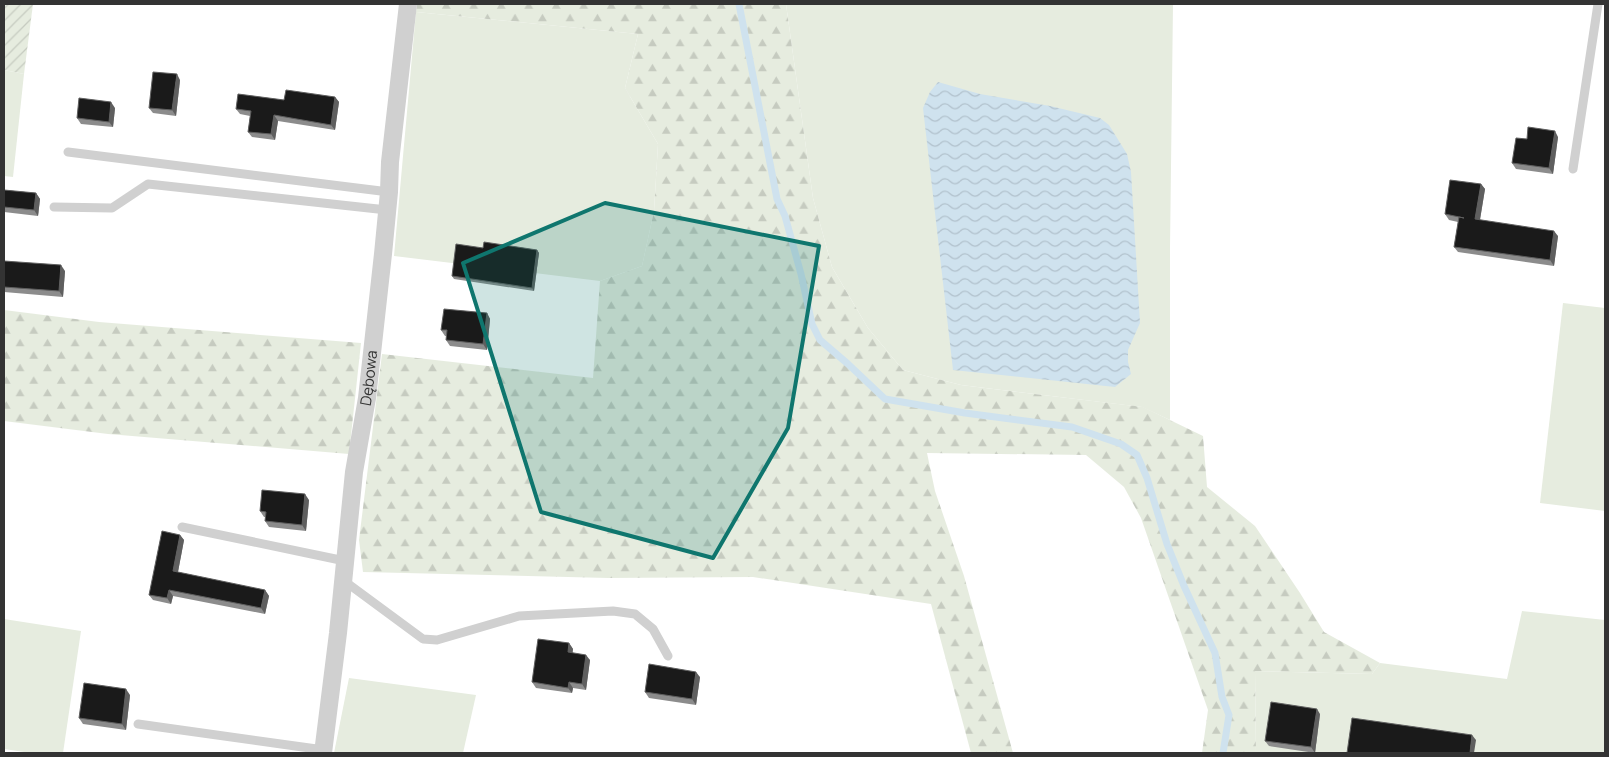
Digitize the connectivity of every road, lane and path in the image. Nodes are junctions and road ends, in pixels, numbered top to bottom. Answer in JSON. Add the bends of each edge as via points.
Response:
{"nodes":[{"id":1,"x":408,"y":4,"type":"edge"},
{"id":2,"x":1598,"y":4,"type":"edge"},
{"id":3,"x":68,"y":152,"type":"dead end"},
{"id":4,"x":1573,"y":169,"type":"dead end"},
{"id":5,"x":389,"y":192,"type":"junction"},
{"id":6,"x":54,"y":207,"type":"dead end"},
{"id":7,"x":387,"y":210,"type":"junction"},
{"id":8,"x":182,"y":528,"type":"dead end"},
{"id":9,"x":345,"y":561,"type":"junction"},
{"id":10,"x":343,"y":580,"type":"junction"},
{"id":11,"x":668,"y":656,"type":"dead end"},
{"id":12,"x":138,"y":724,"type":"dead end"},
{"id":13,"x":323,"y":752,"type":"edge"}],
"edges":[{"from":1,"to":5,"type":"street","name":"Dębowa"},
{"from":2,"to":4,"type":"lane"},
{"from":3,"to":5,"type":"lane"},
{"from":5,"to":7,"type":"street","name":"Dębowa"},
{"from":6,"to":7,"type":"lane","via":[[112,208],[148,184]]},
{"from":7,"to":9,"type":"street","name":"Dębowa"},
{"from":8,"to":9,"type":"lane"},
{"from":9,"to":10,"type":"street","name":"Dębowa"},
{"from":10,"to":11,"type":"lane","via":[[423,638],[437,640],[519,616],[613,611],[636,614],[653,629]]},
{"from":10,"to":13,"type":"street","name":"Dębowa"},
{"from":12,"to":13,"type":"lane"}]}
